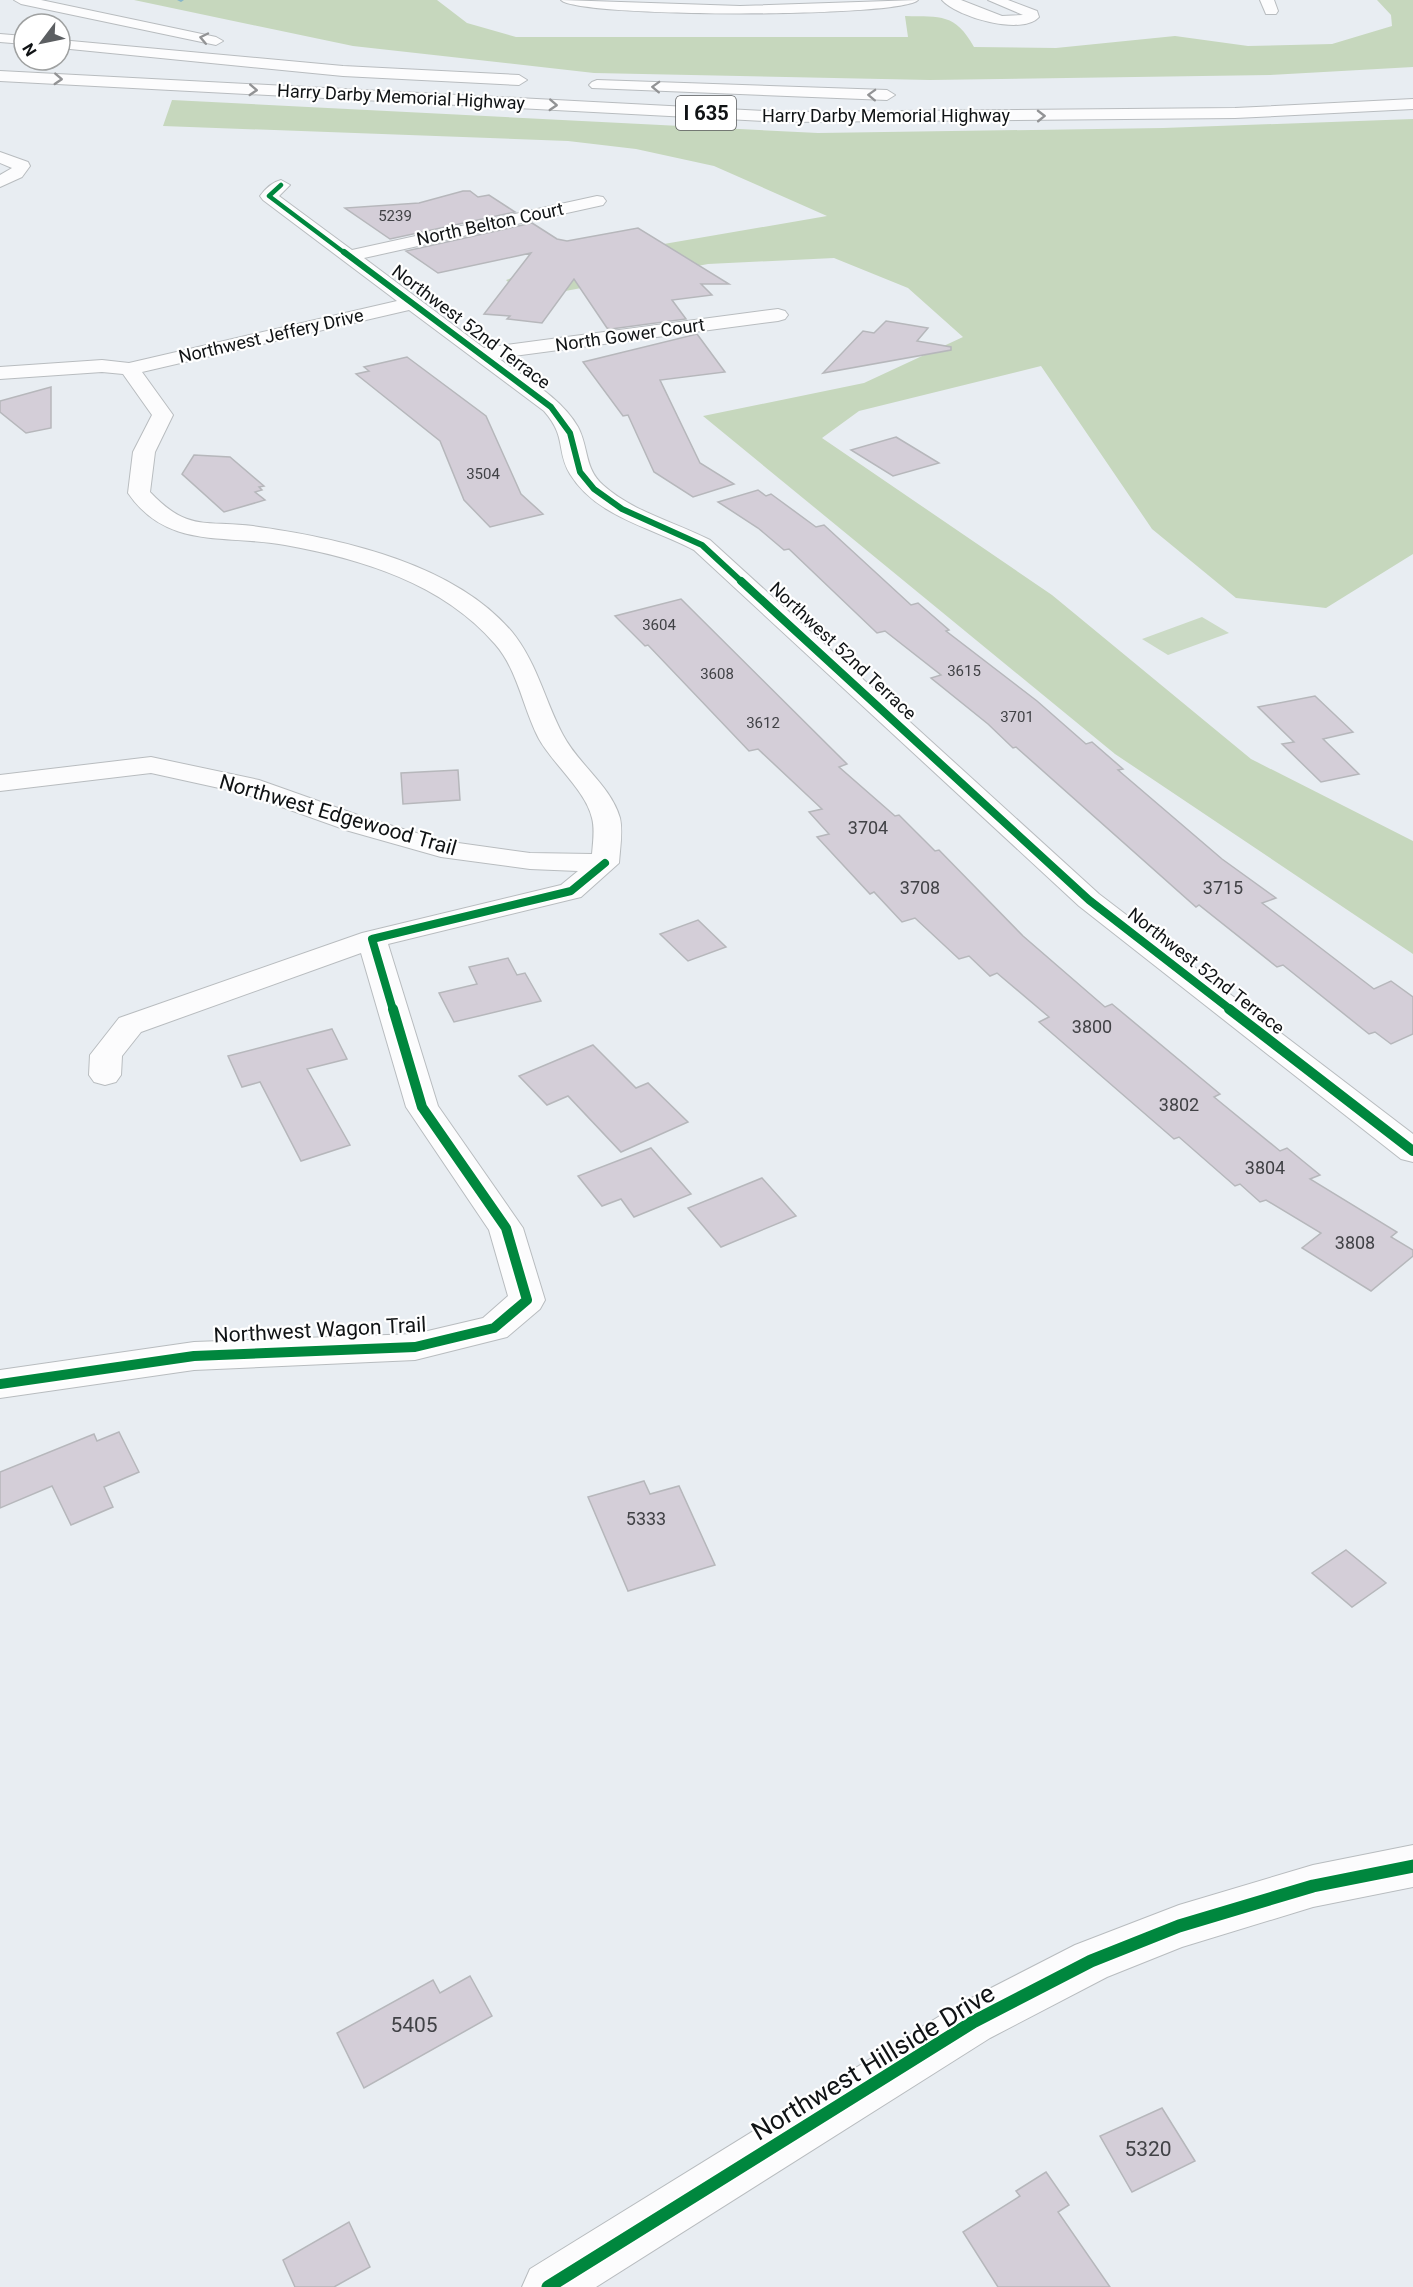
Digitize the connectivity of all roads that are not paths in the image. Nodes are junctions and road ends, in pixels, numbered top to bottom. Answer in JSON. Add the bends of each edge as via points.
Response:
{"nodes":[{"id":1,"x":21,"y":0,"type":"edge"},
{"id":2,"x":568,"y":0,"type":"edge"},
{"id":3,"x":911,"y":0,"type":"edge"},
{"id":4,"x":949,"y":0,"type":"edge"},
{"id":5,"x":995,"y":0,"type":"edge"},
{"id":6,"x":72,"y":45,"type":"edge"},
{"id":7,"x":0,"y":76,"type":"edge"},
{"id":8,"x":449,"y":76,"type":"junction"},
{"id":9,"x":532,"y":81,"type":"dead end"},
{"id":10,"x":579,"y":84,"type":"dead end"},
{"id":11,"x":904,"y":96,"type":"dead end"},
{"id":12,"x":1413,"y":104,"type":"edge"},
{"id":13,"x":0,"y":158,"type":"edge"},
{"id":14,"x":0,"y":182,"type":"edge"},
{"id":15,"x":281,"y":185,"type":"dead end"},
{"id":16,"x":597,"y":201,"type":"dead end"},
{"id":17,"x":348,"y":255,"type":"junction"},
{"id":18,"x":412,"y":303,"type":"junction"},
{"id":19,"x":778,"y":315,"type":"dead end"},
{"id":20,"x":481,"y":354,"type":"junction"},
{"id":21,"x":129,"y":369,"type":"junction"},
{"id":22,"x":0,"y":373,"type":"edge"},
{"id":23,"x":0,"y":783,"type":"edge"},
{"id":24,"x":605,"y":863,"type":"junction"},
{"id":25,"x":372,"y":939,"type":"junction"},
{"id":26,"x":105,"y":1076,"type":"dead end"},
{"id":27,"x":1413,"y":1151,"type":"edge"},
{"id":28,"x":0,"y":1384,"type":"edge"},
{"id":29,"x":1413,"y":1866,"type":"edge"},
{"id":30,"x":548,"y":2287,"type":"edge"}],
"edges":[{"from":8,"to":1,"type":"main road","one_way":true,"via":[[238,45]]},
{"from":2,"to":3,"type":"main road","via":[[672,10],[742,11],[824,9]]},
{"from":4,"to":5,"type":"main road","via":[[1002,20],[1032,17]]},
{"from":6,"to":8,"type":"main road","via":[[343,71]]},
{"from":7,"to":12,"type":"main road","name":"Harry Darby Memorial Highway","number":"I 635","one_way":true,"via":[[783,117],[1223,114]]},
{"from":8,"to":9,"type":"main road","name":"Harry Darby Memorial Highway"},
{"from":11,"to":10,"type":"main road","name":"Harry Darby Memorial Highway","number":"I 635","one_way":true},
{"from":13,"to":14,"type":"main road","via":[[22,166]]},
{"from":15,"to":17,"type":"main road","name":"Northwest 52nd Terrace","via":[[269,196]]},
{"from":16,"to":17,"type":"main road","name":"North Belton Court"},
{"from":17,"to":18,"type":"main road","name":"Northwest 52nd Terrace"},
{"from":18,"to":20,"type":"main road","name":"Northwest 52nd Terrace"},
{"from":18,"to":21,"type":"main road","name":"Northwest Jeffery Drive"},
{"from":19,"to":20,"type":"main road","name":"North Gower Court"},
{"from":20,"to":27,"type":"main road","name":"Northwest 52nd Terrace","via":[[551,407],[564,422],[575,462],[592,488],[702,545],[1089,900]]},
{"from":21,"to":22,"type":"main road","name":"Northwest Jeffery Drive","via":[[102,366]]},
{"from":21,"to":24,"type":"main road","via":[[163,415],[144,452],[139,493],[155,513],[184,529],[249,532],[320,544],[396,567],[469,605],[506,641],[556,747],[606,816]]},
{"from":23,"to":24,"type":"main road","name":"Northwest Edgewood Trail","via":[[151,765],[249,786],[441,849],[530,861]]},
{"from":24,"to":25,"type":"main road","via":[[572,891]]},
{"from":25,"to":26,"type":"main road","via":[[130,1025],[106,1055]]},
{"from":25,"to":28,"type":"main road","name":"Northwest Wagon Trail","via":[[422,1107],[506,1228],[527,1300],[494,1328],[415,1347],[194,1356]]},
{"from":29,"to":30,"type":"main road","name":"Northwest Hillside Drive","via":[[1301,1889],[1179,1926],[1091,1961],[973,2022]]}]}
